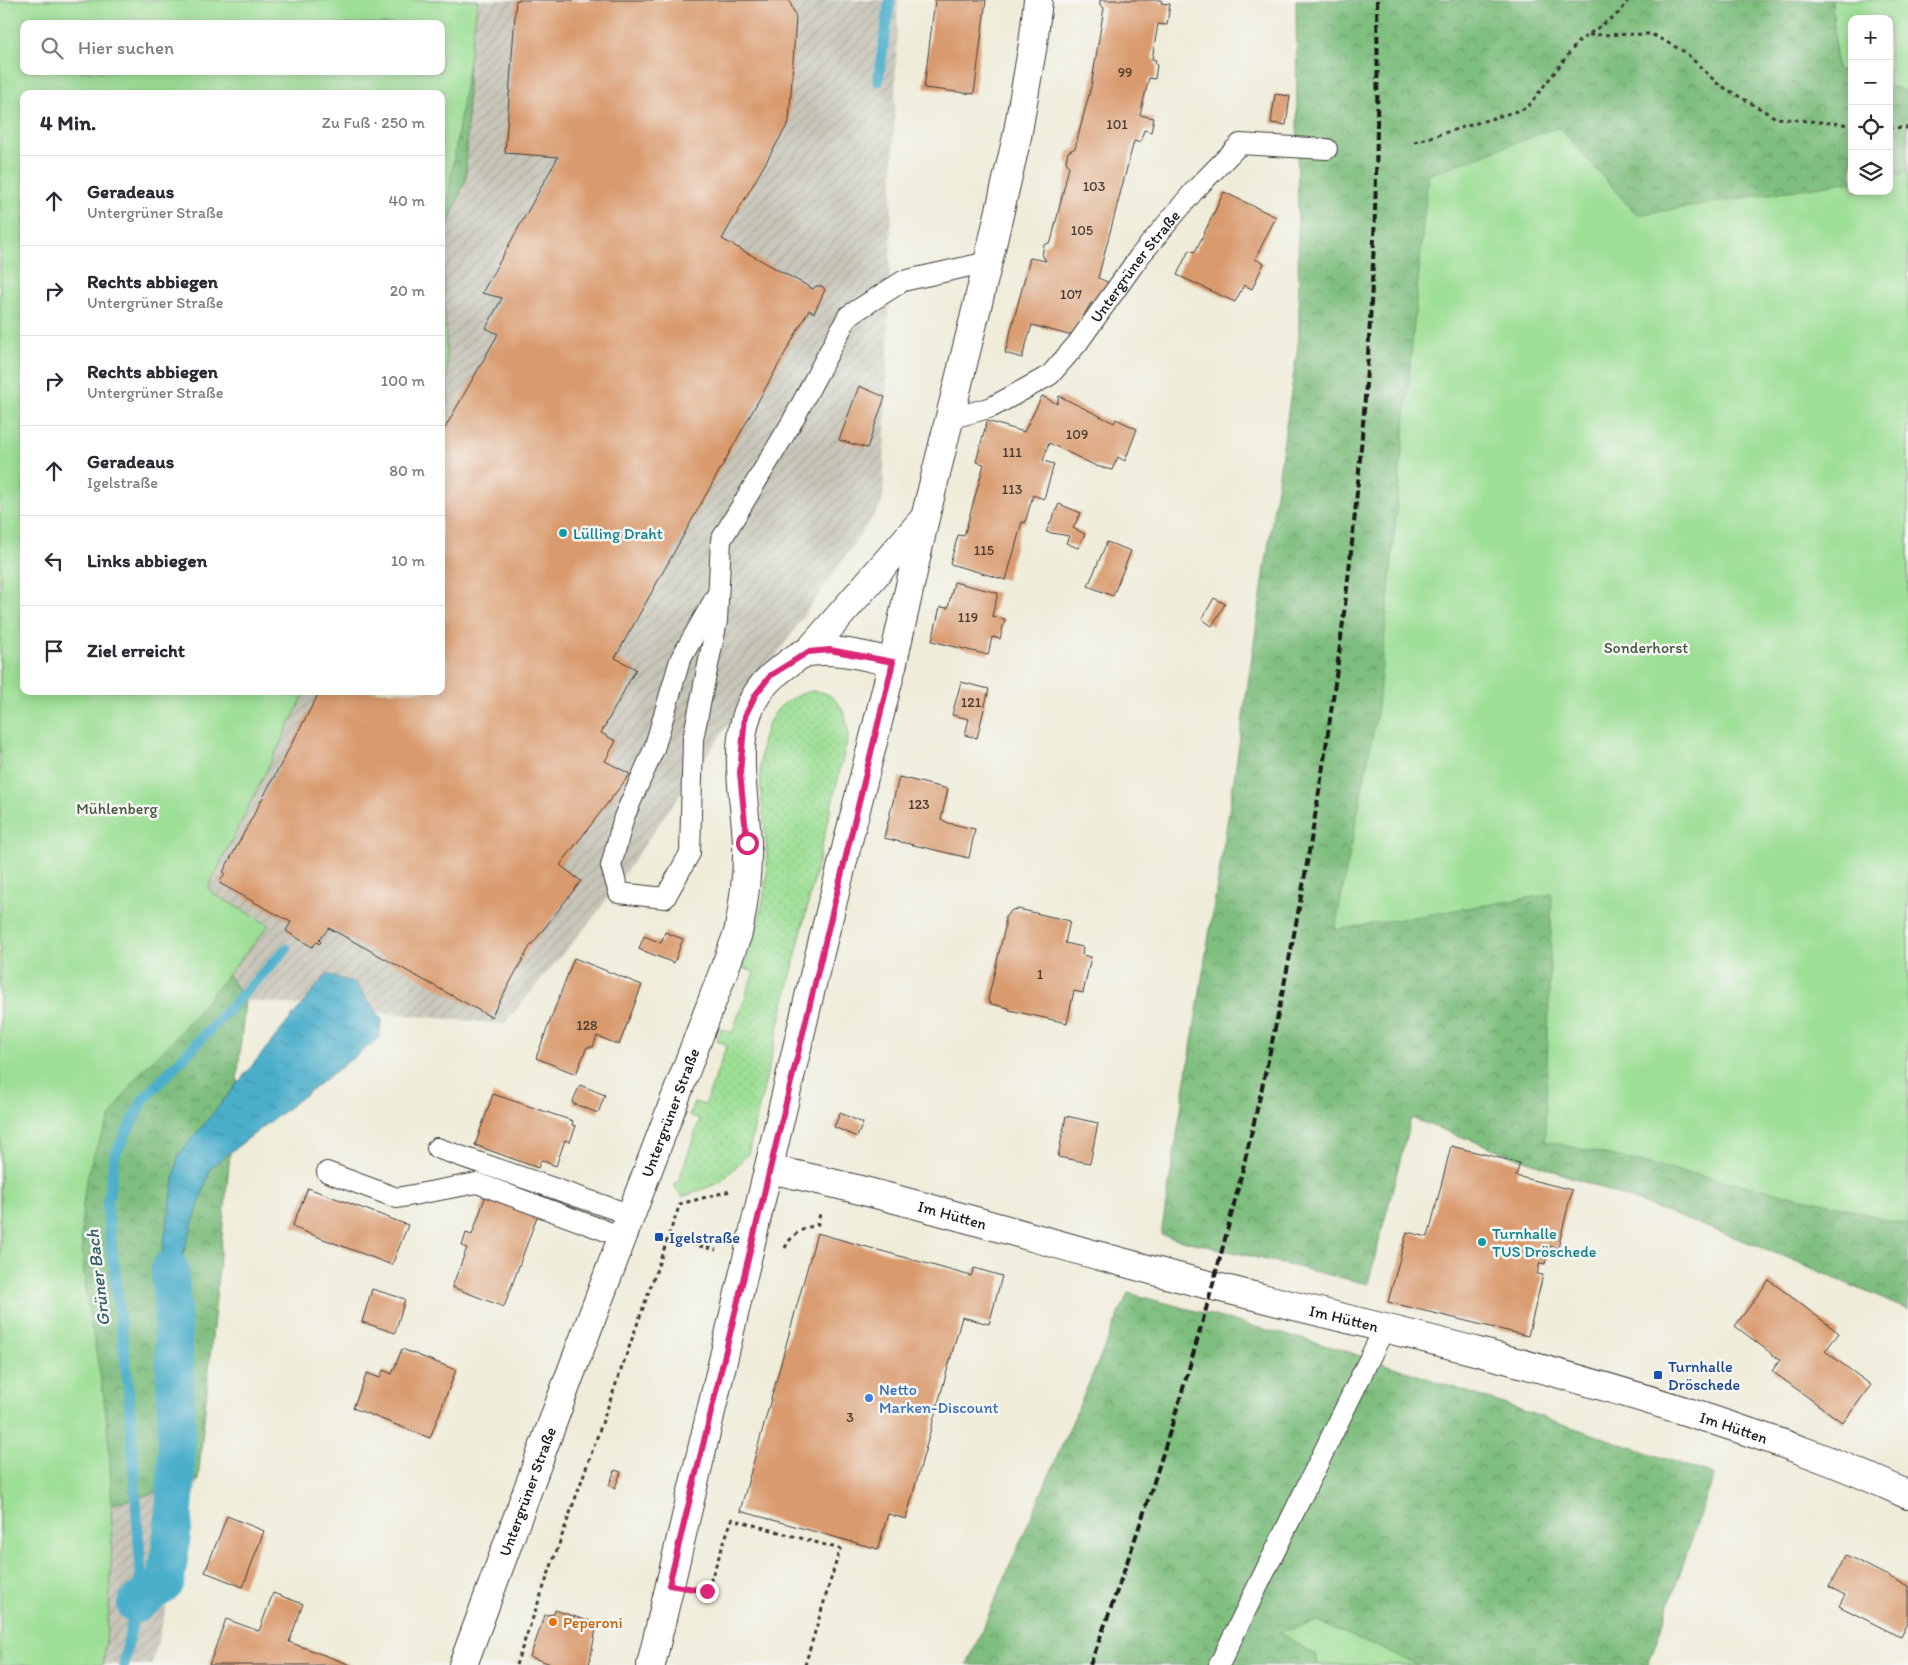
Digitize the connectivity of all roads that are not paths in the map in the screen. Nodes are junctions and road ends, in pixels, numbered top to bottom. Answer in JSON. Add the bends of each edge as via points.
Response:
{"nodes":[{"id":1,"x":1038,"y":0,"type":"edge"},
{"id":2,"x":1327,"y":148,"type":"dead end"},
{"id":3,"x":988,"y":262,"type":"junction"},
{"id":4,"x":949,"y":419,"type":"junction"},
{"id":5,"x":925,"y":518,"type":"junction"},
{"id":6,"x":718,"y":593,"type":"junction"},
{"id":7,"x":808,"y":652,"type":"junction"},
{"id":8,"x":893,"y":662,"type":"junction"},
{"id":9,"x":437,"y":1148,"type":"dead end"},
{"id":10,"x":769,"y":1169,"type":"junction"},
{"id":11,"x":327,"y":1172,"type":"dead end"},
{"id":12,"x":626,"y":1226,"type":"junction"},
{"id":13,"x":1385,"y":1327,"type":"junction"},
{"id":14,"x":1908,"y":1496,"type":"edge"},
{"id":15,"x":463,"y":1665,"type":"edge"},
{"id":16,"x":650,"y":1665,"type":"edge"},
{"id":17,"x":1219,"y":1665,"type":"edge"}],
"edges":[{"from":1,"to":3,"type":"main road","via":[[1017,137]]},
{"from":2,"to":4,"type":"lane","name":"Untergrüner Straße","via":[[1240,144],[1188,198],[1139,257],[1077,344],[1050,375],[992,407]]},
{"from":3,"to":4,"type":"main road"},
{"from":3,"to":6,"type":"lane","via":[[903,281],[848,316],[792,422],[720,540]]},
{"from":4,"to":5,"type":"main road"},
{"from":5,"to":7,"type":"main road"},
{"from":5,"to":8,"type":"main road"},
{"from":6,"to":6,"type":"lane","via":[[716,621],[693,740],[690,853],[665,898],[619,893],[611,866],[624,817],[654,750],[680,660]]},
{"from":7,"to":8,"type":"main road","name":"Untergrüner Straße","via":[[830,650]]},
{"from":7,"to":12,"type":"main road","name":"Untergrüner Straße","via":[[771,675],[745,716],[740,773],[747,843],[746,893],[738,933]]},
{"from":8,"to":10,"type":"main road"},
{"from":9,"to":12,"type":"lane"},
{"from":10,"to":13,"type":"main road","name":"Im Hütten","via":[[826,1181],[1222,1288]]},
{"from":10,"to":16,"type":"main road"},
{"from":11,"to":12,"type":"lane","via":[[397,1198],[477,1183]]},
{"from":12,"to":15,"type":"main road","name":"Untergrüner Straße"},
{"from":13,"to":14,"type":"main road","name":"Im Hütten","via":[[1650,1400],[1773,1439]]},
{"from":13,"to":17,"type":"lane"}]}
